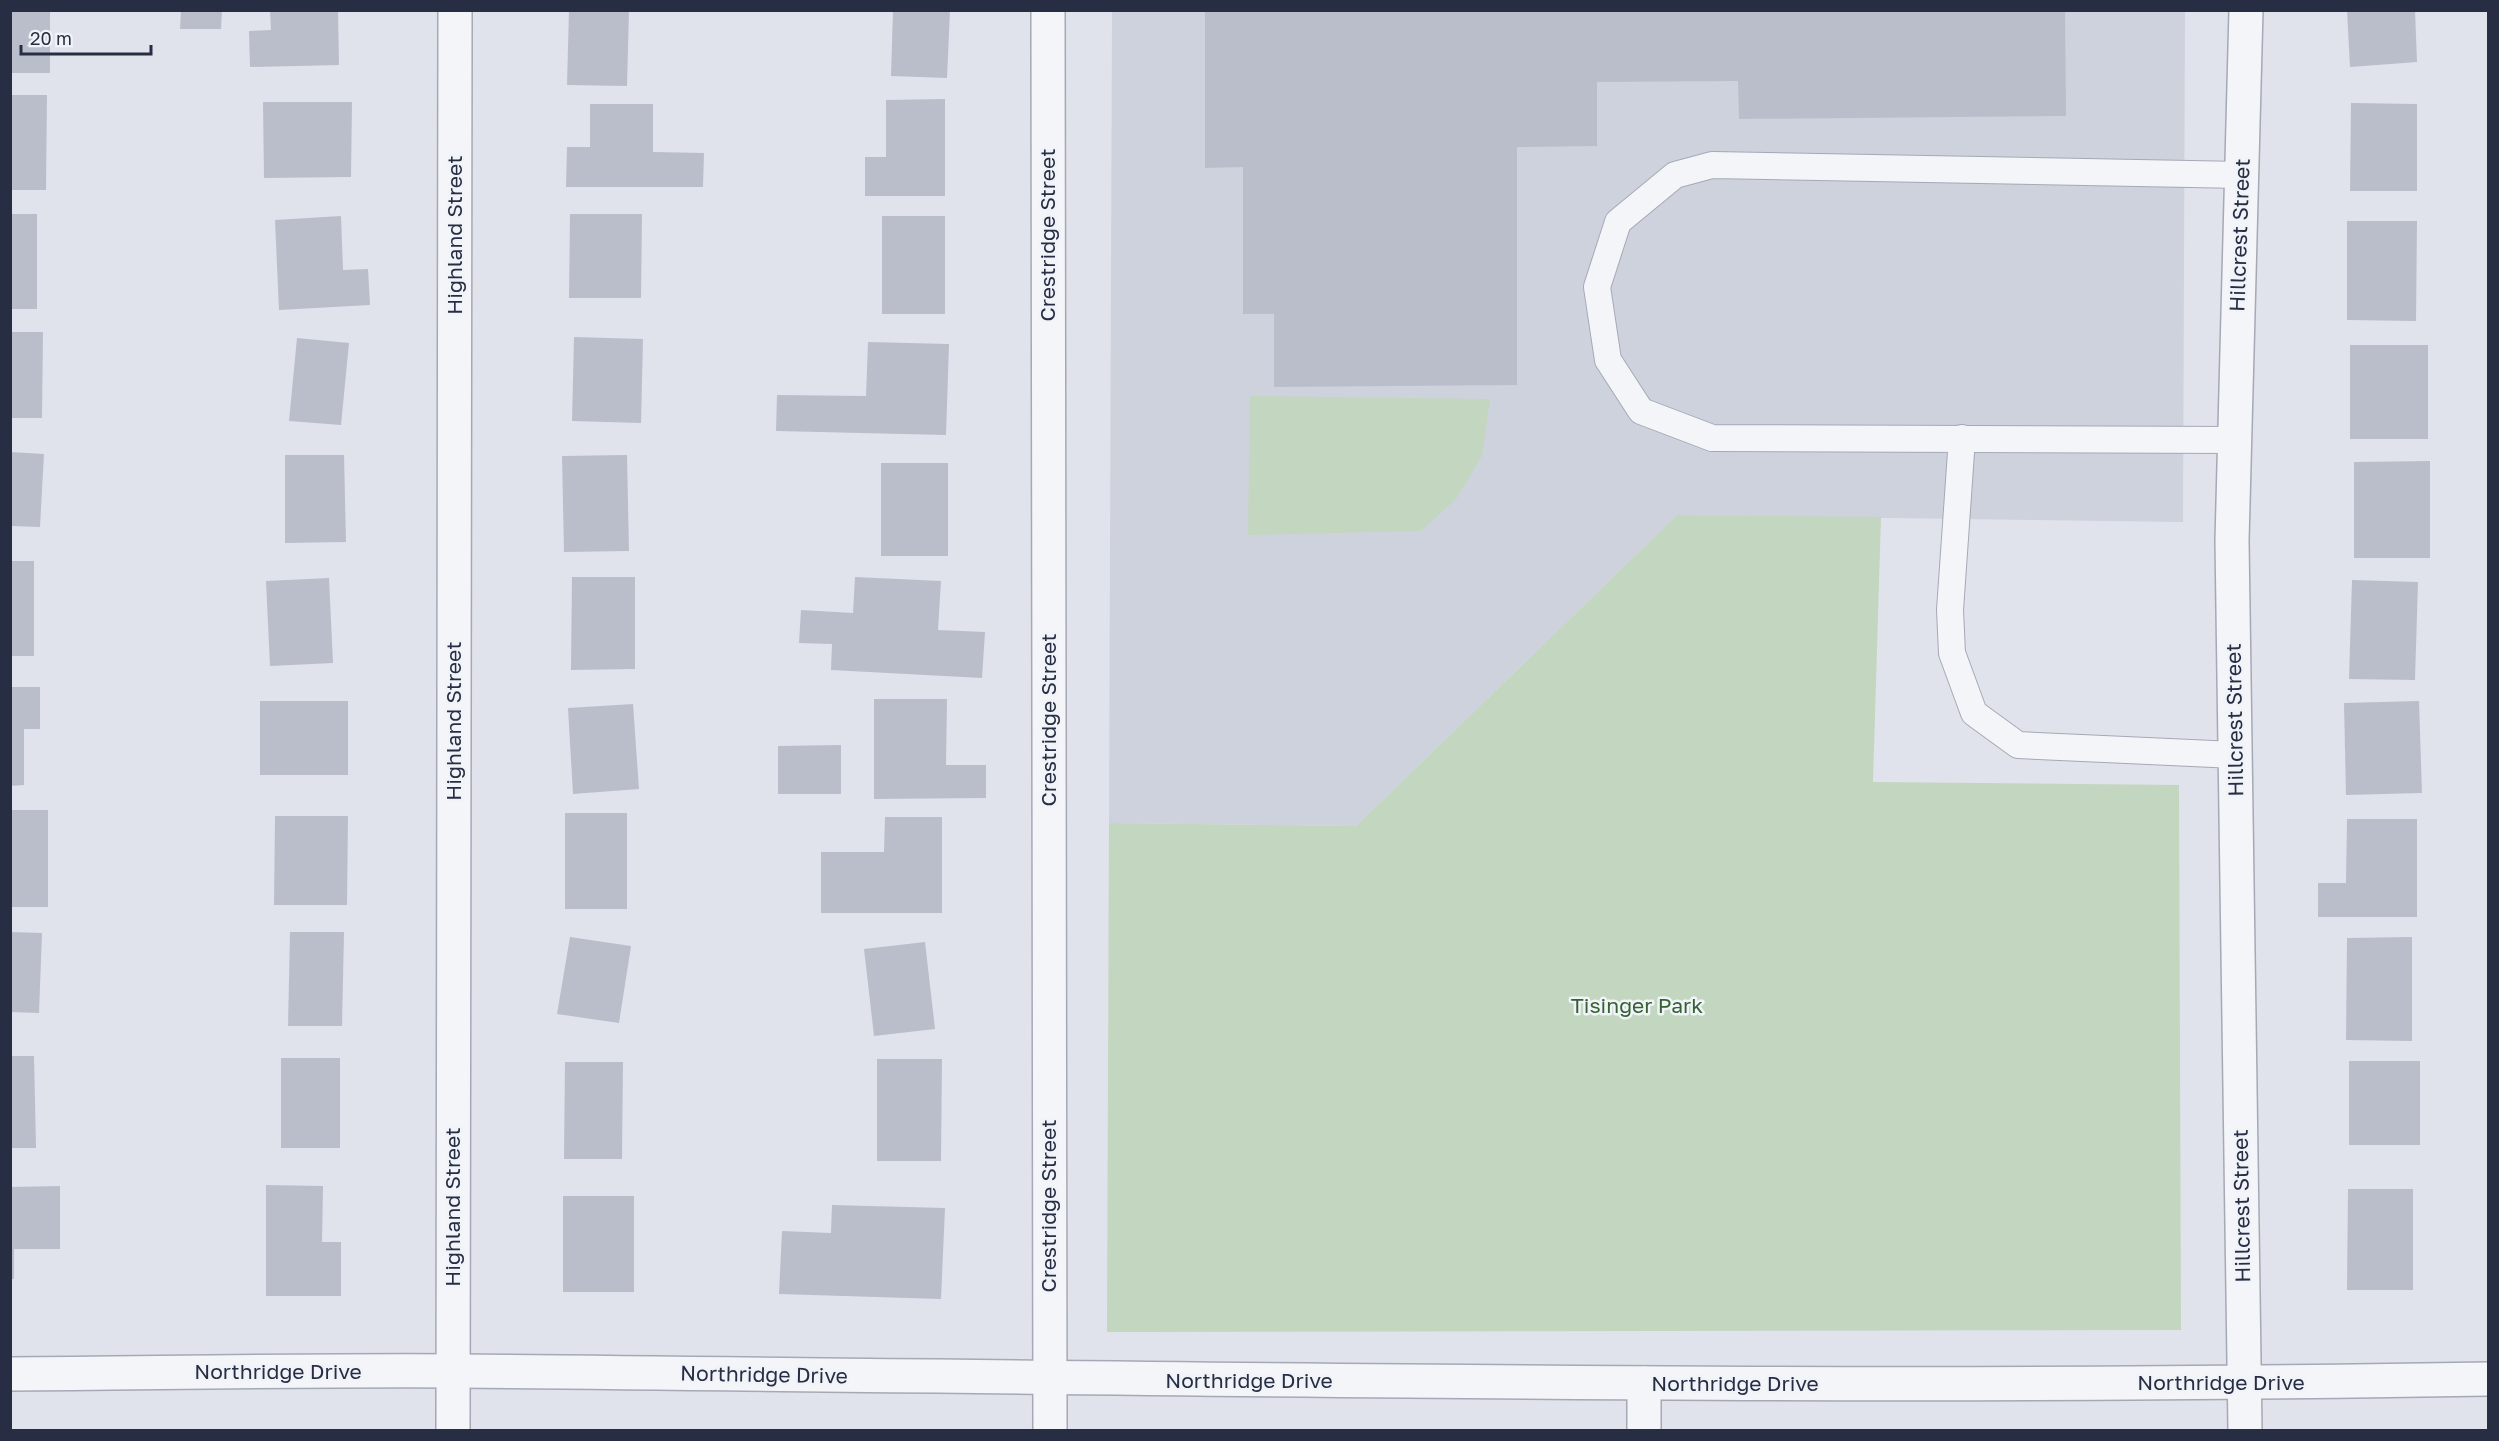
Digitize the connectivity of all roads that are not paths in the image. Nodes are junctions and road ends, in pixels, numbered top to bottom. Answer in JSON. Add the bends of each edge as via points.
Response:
{"nodes":[{"id":1,"x":455,"y":10,"type":"edge"},
{"id":2,"x":1048,"y":10,"type":"edge"},
{"id":3,"x":2246,"y":10,"type":"edge"},
{"id":4,"x":2242,"y":175,"type":"junction"},
{"id":5,"x":1962,"y":438,"type":"junction"},
{"id":6,"x":2234,"y":440,"type":"junction"},
{"id":7,"x":2235,"y":755,"type":"junction"},
{"id":8,"x":453,"y":1371,"type":"junction"},
{"id":9,"x":10,"y":1374,"type":"edge"},
{"id":10,"x":1050,"y":1379,"type":"junction"},
{"id":11,"x":2488,"y":1379,"type":"edge"},
{"id":12,"x":1644,"y":1383,"type":"junction"},
{"id":13,"x":2245,"y":1383,"type":"junction"},
{"id":14,"x":453,"y":1431,"type":"edge"},
{"id":15,"x":1050,"y":1431,"type":"edge"},
{"id":16,"x":1644,"y":1431,"type":"edge"},
{"id":17,"x":2245,"y":1431,"type":"edge"}],
"edges":[{"from":1,"to":8,"type":"street","name":"Highland Street"},
{"from":2,"to":10,"type":"street","name":"Crestridge Street"},
{"from":3,"to":4,"type":"street","name":"Hillcrest Street"},
{"from":4,"to":5,"type":"lane","via":[[1712,165],[1675,175],[1618,222],[1597,287],[1608,360],[1641,411],[1712,438]]},
{"from":4,"to":6,"type":"street","name":"Hillcrest Street"},
{"from":5,"to":6,"type":"lane"},
{"from":5,"to":7,"type":"lane","via":[[1950,610],[1952,653],[1974,713],[2018,745]]},
{"from":6,"to":7,"type":"street","name":"Hillcrest Street"},
{"from":7,"to":13,"type":"street","name":"Hillcrest Street"},
{"from":8,"to":9,"type":"street","name":"Northridge Drive"},
{"from":8,"to":10,"type":"street","name":"Northridge Drive"},
{"from":8,"to":14,"type":"street","name":"Highland Street"},
{"from":10,"to":12,"type":"street","name":"Northridge Drive"},
{"from":10,"to":15,"type":"street","name":"Crestridge Street"},
{"from":11,"to":13,"type":"street","name":"Northridge Drive"},
{"from":12,"to":13,"type":"street","name":"Northridge Drive"},
{"from":12,"to":16,"type":"street"},
{"from":13,"to":17,"type":"street","name":"Hillcrest Street"}]}
